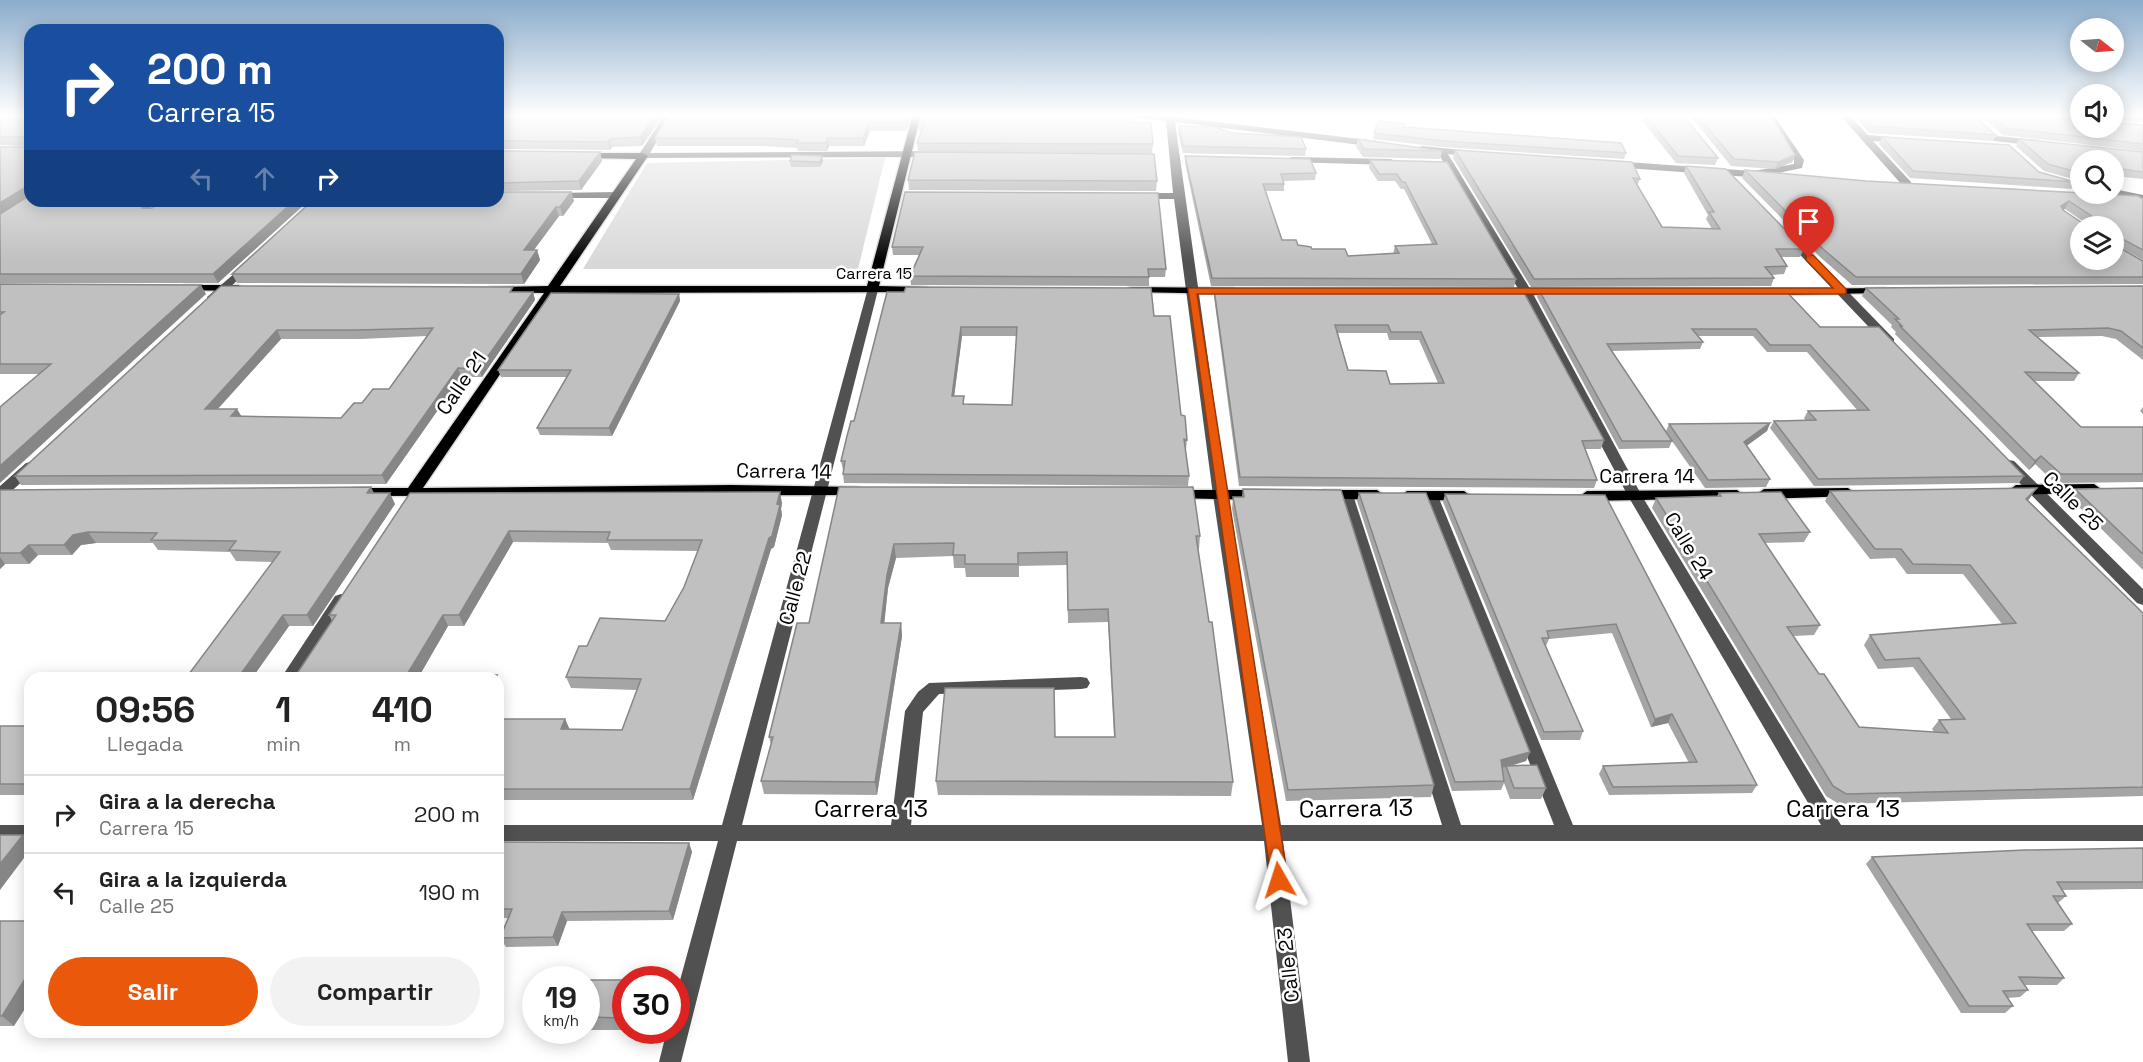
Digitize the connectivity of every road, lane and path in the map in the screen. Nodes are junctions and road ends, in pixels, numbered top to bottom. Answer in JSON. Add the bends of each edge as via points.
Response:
{"nodes":[{"id":1,"x":638,"y":164,"type":"edge"},
{"id":2,"x":903,"y":164,"type":"edge"},
{"id":3,"x":1174,"y":164,"type":"edge"},
{"id":4,"x":1445,"y":164,"type":"edge"},
{"id":5,"x":1611,"y":164,"type":"edge"},
{"id":6,"x":1799,"y":164,"type":"edge"},
{"id":7,"x":1888,"y":164,"type":"edge"},
{"id":8,"x":1724,"y":168,"type":"junction"},
{"id":9,"x":1752,"y":174,"type":"junction"},
{"id":10,"x":2040,"y":175,"type":"edge"},
{"id":11,"x":1800,"y":177,"type":"edge"},
{"id":12,"x":1886,"y":183,"type":"edge"},
{"id":13,"x":2070,"y":183,"type":"edge"},
{"id":14,"x":1907,"y":184,"type":"junction"},
{"id":15,"x":1918,"y":185,"type":"edge"},
{"id":16,"x":1744,"y":189,"type":"edge"},
{"id":17,"x":2055,"y":193,"type":"edge"},
{"id":18,"x":2124,"y":194,"type":"edge"},
{"id":19,"x":615,"y":195,"type":"junction"},
{"id":20,"x":895,"y":195,"type":"junction"},
{"id":21,"x":907,"y":195,"type":"edge"},
{"id":22,"x":545,"y":196,"type":"edge"},
{"id":23,"x":1132,"y":196,"type":"edge"},
{"id":24,"x":1179,"y":196,"type":"junction"},
{"id":25,"x":2143,"y":198,"type":"edge"},
{"id":26,"x":1785,"y":232,"type":"edge"},
{"id":27,"x":257,"y":257,"type":"edge"},
{"id":28,"x":176,"y":288,"type":"edge"},
{"id":29,"x":222,"y":288,"type":"junction"},
{"id":30,"x":246,"y":288,"type":"edge"},
{"id":31,"x":480,"y":289,"type":"edge"},
{"id":32,"x":551,"y":289,"type":"junction"},
{"id":33,"x":872,"y":290,"type":"junction"},
{"id":34,"x":943,"y":290,"type":"edge"},
{"id":35,"x":1121,"y":290,"type":"edge"},
{"id":36,"x":1192,"y":291,"type":"junction"},
{"id":37,"x":1251,"y":291,"type":"edge"},
{"id":38,"x":1900,"y":291,"type":"edge"},
{"id":39,"x":1491,"y":292,"type":"edge"},
{"id":40,"x":1526,"y":292,"type":"junction"},
{"id":41,"x":1573,"y":292,"type":"edge"},
{"id":42,"x":1760,"y":292,"type":"edge"},
{"id":43,"x":1842,"y":292,"type":"junction"},
{"id":44,"x":205,"y":305,"type":"edge"},
{"id":45,"x":1898,"y":350,"type":"edge"},
{"id":46,"x":2002,"y":457,"type":"edge"},
{"id":47,"x":38,"y":459,"type":"edge"},
{"id":48,"x":2110,"y":489,"type":"edge"},
{"id":49,"x":1999,"y":490,"type":"edge"},
{"id":50,"x":2034,"y":490,"type":"junction"},
{"id":51,"x":26,"y":492,"type":"edge"},
{"id":52,"x":821,"y":492,"type":"junction"},
{"id":53,"x":868,"y":492,"type":"edge"},
{"id":54,"x":1,"y":493,"type":"edge"},
{"id":55,"x":342,"y":493,"type":"edge"},
{"id":56,"x":412,"y":493,"type":"junction"},
{"id":57,"x":1858,"y":493,"type":"edge"},
{"id":58,"x":1162,"y":495,"type":"edge"},
{"id":59,"x":1220,"y":495,"type":"junction"},
{"id":60,"x":1277,"y":495,"type":"edge"},
{"id":61,"x":1311,"y":495,"type":"edge"},
{"id":62,"x":1346,"y":495,"type":"junction"},
{"id":63,"x":1431,"y":496,"type":"junction"},
{"id":64,"x":1474,"y":496,"type":"edge"},
{"id":65,"x":1577,"y":496,"type":"edge"},
{"id":66,"x":1635,"y":496,"type":"junction"},
{"id":67,"x":399,"y":512,"type":"edge"},
{"id":68,"x":348,"y":590,"type":"edge"},
{"id":69,"x":2143,"y":599,"type":"edge"},
{"id":70,"x":294,"y":672,"type":"edge"},
{"id":71,"x":1081,"y":683,"type":"dead end"},
{"id":72,"x":1566,"y":831,"type":"junction"},
{"id":73,"x":1454,"y":832,"type":"junction"},
{"id":74,"x":0,"y":833,"type":"edge"},
{"id":75,"x":24,"y":833,"type":"edge"},
{"id":76,"x":504,"y":833,"type":"edge"},
{"id":77,"x":728,"y":833,"type":"junction"},
{"id":78,"x":900,"y":833,"type":"junction"},
{"id":79,"x":1836,"y":833,"type":"junction"},
{"id":80,"x":2143,"y":833,"type":"edge"},
{"id":81,"x":1274,"y":835,"type":"junction"},
{"id":82,"x":670,"y":1062,"type":"edge"},
{"id":83,"x":1299,"y":1062,"type":"edge"}],
"edges":[{"from":1,"to":19,"type":"main road","name":"Calle 21"},
{"from":2,"to":20,"type":"main road","name":"Calle 22"},
{"from":3,"to":24,"type":"street","name":"Calle 23"},
{"from":4,"to":40,"type":"street","name":"Calle 24"},
{"from":5,"to":8,"type":"street"},
{"from":6,"to":9,"type":"street"},
{"from":7,"to":14,"type":"street"},
{"from":8,"to":9,"type":"street"},
{"from":8,"to":16,"type":"street"},
{"from":9,"to":11,"type":"street"},
{"from":10,"to":13,"type":"street"},
{"from":12,"to":14,"type":"street"},
{"from":14,"to":15,"type":"street"},
{"from":17,"to":25,"type":"street"},
{"from":18,"to":25,"type":"street"},
{"from":19,"to":22,"type":"street"},
{"from":19,"to":32,"type":"main road","name":"Calle 21"},
{"from":20,"to":21,"type":"street"},
{"from":20,"to":33,"type":"main road","name":"Calle 22"},
{"from":23,"to":24,"type":"street"},
{"from":24,"to":36,"type":"street","name":"Calle 23"},
{"from":26,"to":43,"type":"street"},
{"from":27,"to":29,"type":"street"},
{"from":28,"to":29,"type":"main road"},
{"from":29,"to":30,"type":"main road"},
{"from":29,"to":44,"type":"street"},
{"from":31,"to":32,"type":"main road","name":"Carrera 15"},
{"from":32,"to":33,"type":"main road","name":"Carrera 15"},
{"from":32,"to":56,"type":"main road","name":"Calle 21"},
{"from":33,"to":34,"type":"main road","name":"Carrera 15"},
{"from":33,"to":52,"type":"street","name":"Calle 22"},
{"from":35,"to":36,"type":"main road"},
{"from":36,"to":37,"type":"main road"},
{"from":36,"to":59,"type":"street","name":"Calle 23"},
{"from":38,"to":43,"type":"main road"},
{"from":39,"to":40,"type":"main road"},
{"from":40,"to":41,"type":"main road"},
{"from":40,"to":66,"type":"street","name":"Calle 24"},
{"from":42,"to":43,"type":"main road"},
{"from":43,"to":45,"type":"street"},
{"from":46,"to":50,"type":"street","name":"Calle 25"},
{"from":47,"to":54,"type":"street"},
{"from":48,"to":50,"type":"main road"},
{"from":49,"to":50,"type":"main road"},
{"from":50,"to":69,"type":"street","name":"Calle 25"},
{"from":51,"to":54,"type":"main road"},
{"from":52,"to":53,"type":"main road","name":"Carrera 14"},
{"from":52,"to":56,"type":"main road","name":"Carrera 14"},
{"from":52,"to":77,"type":"street","name":"Calle 22"},
{"from":55,"to":56,"type":"main road","name":"Carrera 14"},
{"from":56,"to":67,"type":"street","name":"Calle 21"},
{"from":57,"to":66,"type":"main road","name":"Carrera 14"},
{"from":58,"to":59,"type":"main road"},
{"from":59,"to":60,"type":"main road"},
{"from":59,"to":81,"type":"street","name":"Calle 23"},
{"from":61,"to":62,"type":"main road"},
{"from":62,"to":63,"type":"main road"},
{"from":62,"to":73,"type":"street"},
{"from":63,"to":64,"type":"main road"},
{"from":63,"to":72,"type":"street"},
{"from":65,"to":66,"type":"main road","name":"Carrera 14"},
{"from":66,"to":79,"type":"street","name":"Calle 24"},
{"from":68,"to":70,"type":"street"},
{"from":71,"to":78,"type":"street","via":[[935,688],[924,697],[914,711]]},
{"from":72,"to":73,"type":"street","name":"Carrera 13"},
{"from":72,"to":79,"type":"street","name":"Carrera 13"},
{"from":73,"to":81,"type":"street","name":"Carrera 13"},
{"from":74,"to":75,"type":"street"},
{"from":76,"to":77,"type":"street","name":"Carrera 13"},
{"from":77,"to":78,"type":"street","name":"Carrera 13"},
{"from":77,"to":82,"type":"street","name":"Calle 22"},
{"from":78,"to":81,"type":"street","name":"Carrera 13"},
{"from":79,"to":80,"type":"street","name":"Carrera 13"},
{"from":81,"to":83,"type":"street","name":"Calle 23"}]}
